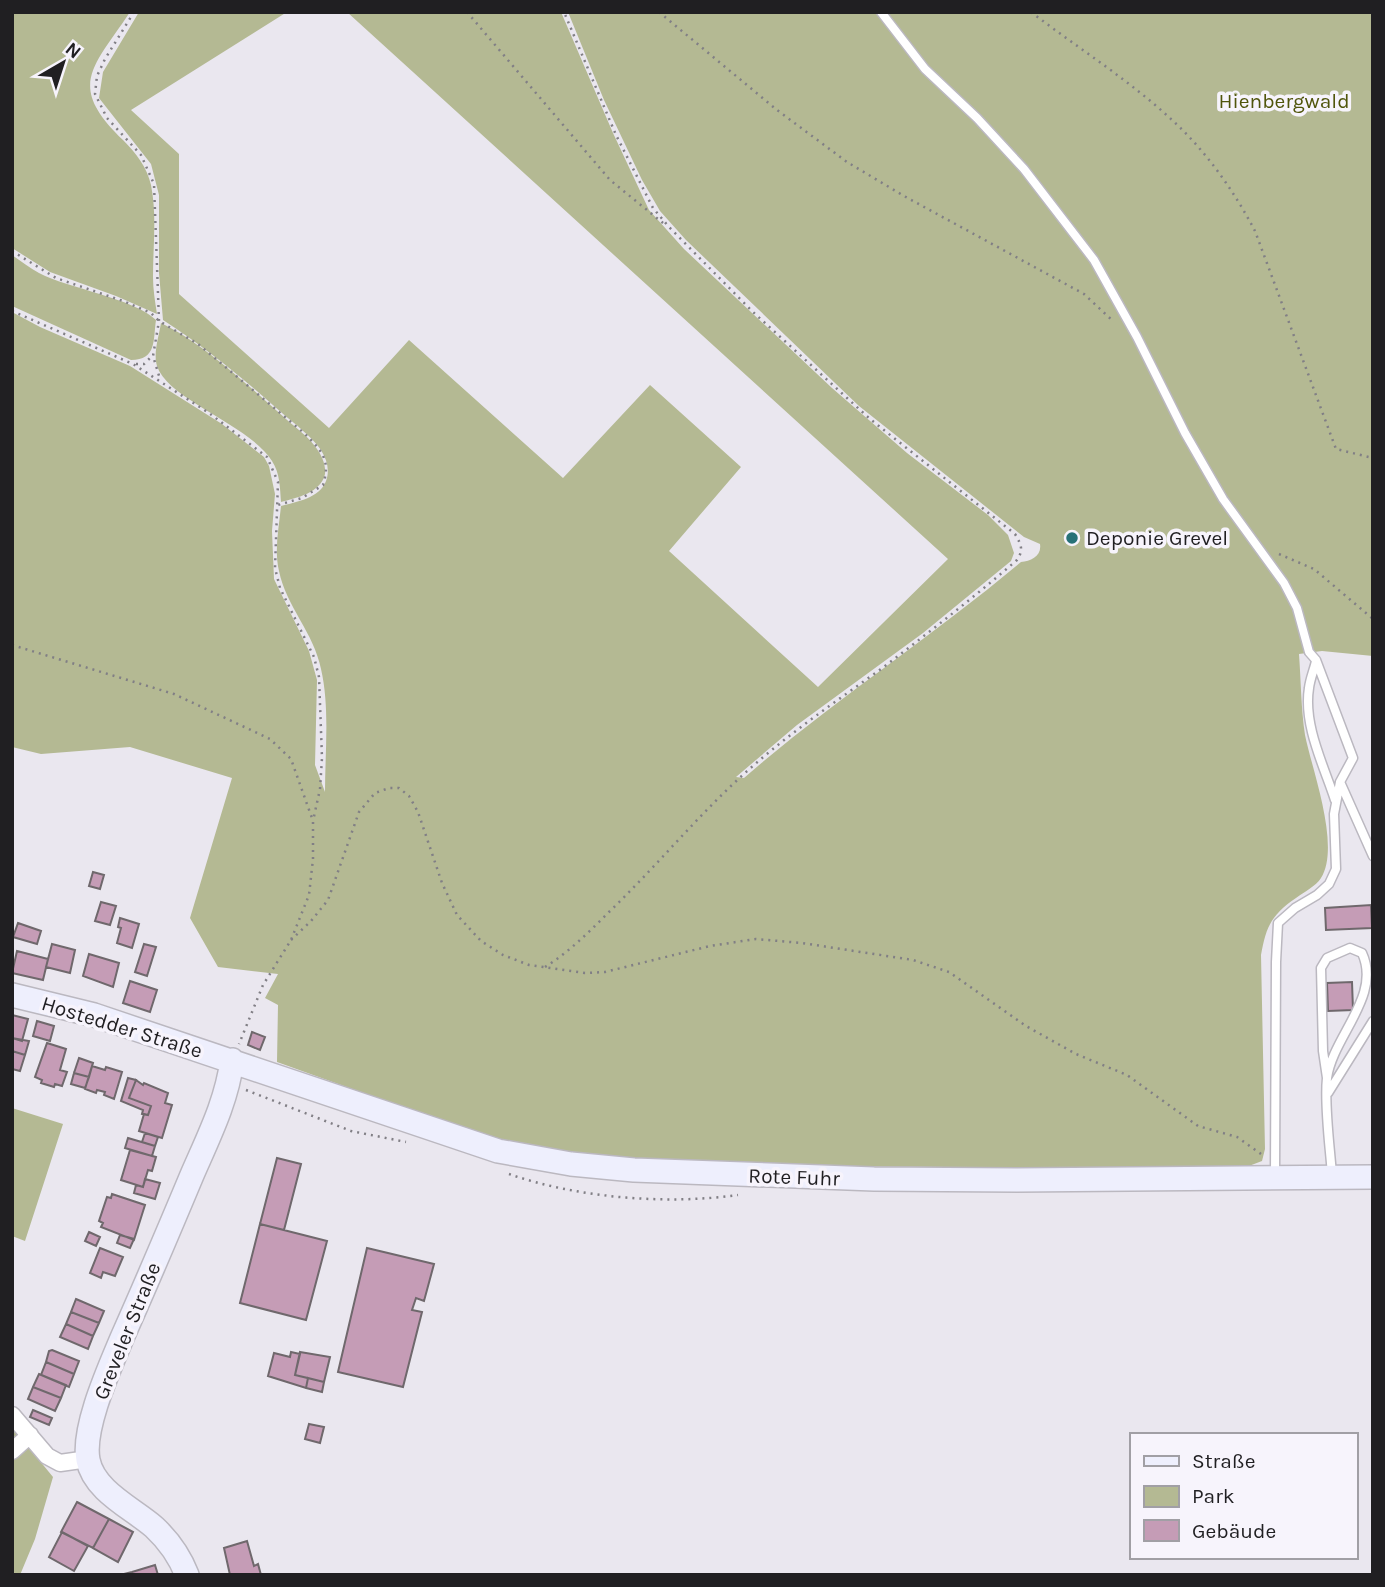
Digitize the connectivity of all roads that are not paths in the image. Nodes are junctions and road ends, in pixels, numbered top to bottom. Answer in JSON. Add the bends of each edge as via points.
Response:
{"nodes":[{"id":1,"x":881,"y":12,"type":"edge"},
{"id":2,"x":1316,"y":660,"type":"junction"},
{"id":3,"x":1340,"y":782,"type":"junction"},
{"id":4,"x":1336,"y":803,"type":"junction"},
{"id":5,"x":1373,"y":856,"type":"edge"},
{"id":6,"x":12,"y":995,"type":"edge"},
{"id":7,"x":1373,"y":1021,"type":"edge"},
{"id":8,"x":232,"y":1060,"type":"junction"},
{"id":9,"x":1327,"y":1078,"type":"junction"},
{"id":10,"x":1328,"y":1094,"type":"junction"},
{"id":11,"x":1373,"y":1177,"type":"edge"},
{"id":12,"x":1275,"y":1178,"type":"junction"},
{"id":13,"x":1332,"y":1178,"type":"junction"},
{"id":14,"x":12,"y":1415,"type":"edge"},
{"id":15,"x":30,"y":1435,"type":"junction"},
{"id":16,"x":12,"y":1451,"type":"edge"},
{"id":17,"x":88,"y":1459,"type":"junction"},
{"id":18,"x":187,"y":1575,"type":"edge"}],
"edges":[{"from":1,"to":2,"type":"lane","via":[[925,69],[1024,169],[1094,260],[1223,499],[1284,583]]},
{"from":2,"to":3,"type":"lane","via":[[1353,758]]},
{"from":2,"to":4,"type":"lane","via":[[1308,707]]},
{"from":3,"to":4,"type":"lane"},
{"from":3,"to":5,"type":"lane"},
{"from":4,"to":12,"type":"lane","via":[[1336,869],[1329,884],[1278,923]]},
{"from":6,"to":8,"type":"main road","name":"Hostedder Straße","via":[[94,1015]]},
{"from":7,"to":10,"type":"lane"},
{"from":8,"to":12,"type":"main road","name":"Rote Fuhr","via":[[498,1151],[571,1164],[874,1179]]},
{"from":8,"to":17,"type":"main road","name":"Greveler Straße","via":[[227,1089],[207,1140],[103,1381],[90,1427]]},
{"from":9,"to":9,"type":"lane","via":[[1338,1043],[1362,999],[1367,976],[1362,953],[1350,948],[1327,958],[1321,968]]},
{"from":9,"to":10,"type":"lane"},
{"from":10,"to":13,"type":"lane"},
{"from":11,"to":13,"type":"main road","name":"Rote Fuhr"},
{"from":12,"to":13,"type":"main road","name":"Rote Fuhr"},
{"from":14,"to":15,"type":"street"},
{"from":15,"to":16,"type":"street"},
{"from":15,"to":17,"type":"street","via":[[47,1456],[60,1463]]},
{"from":17,"to":18,"type":"main road","via":[[95,1478],[154,1527]]}]}
